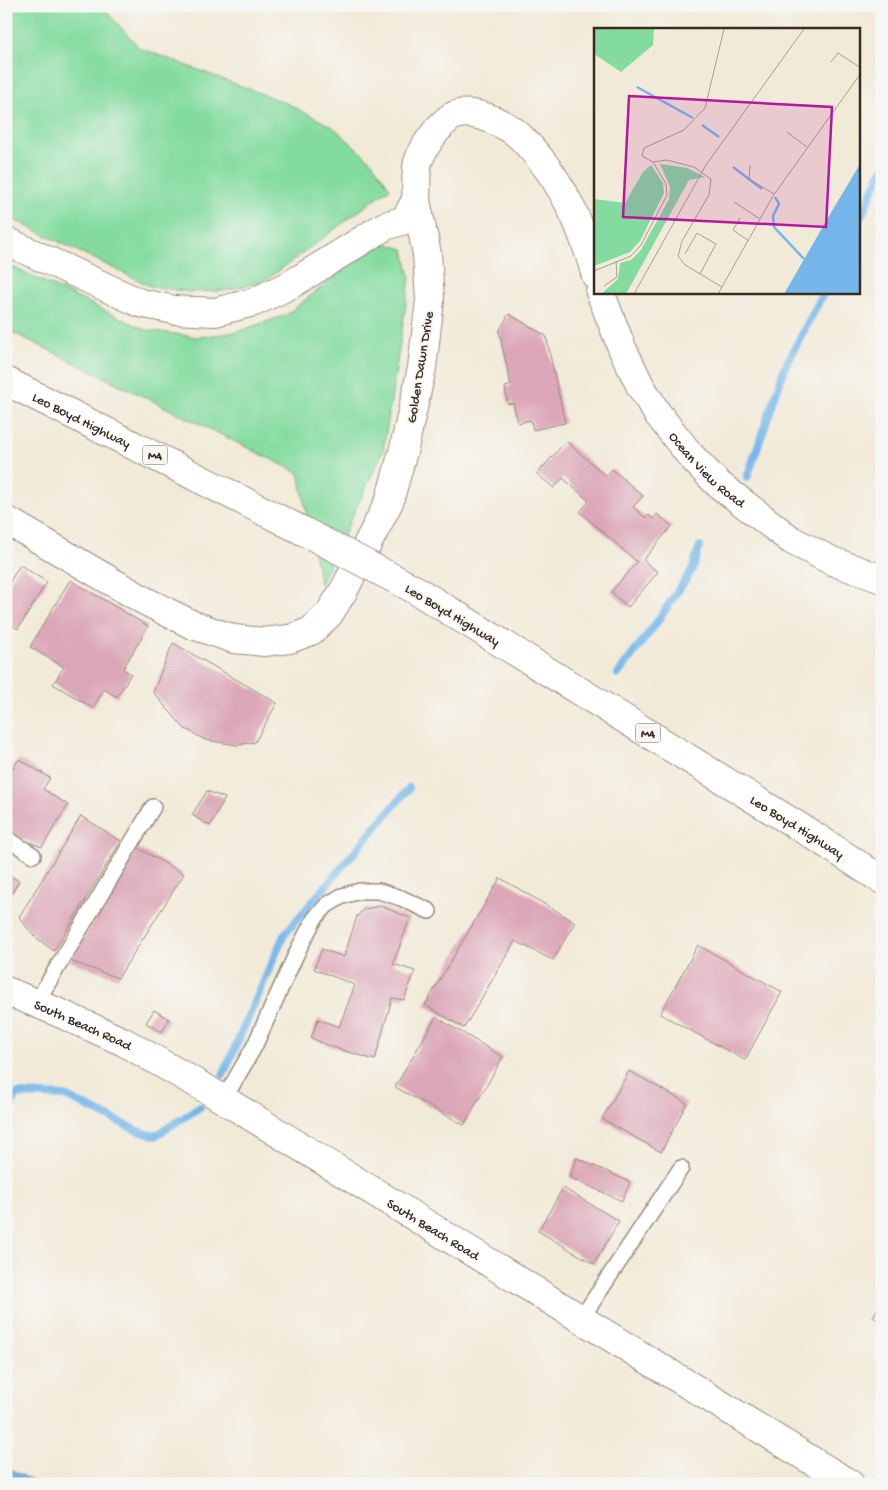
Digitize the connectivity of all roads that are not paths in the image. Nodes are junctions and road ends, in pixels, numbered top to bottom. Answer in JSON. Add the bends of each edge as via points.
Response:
{"nodes":[{"id":1,"x":416,"y":200,"type":"junction"},
{"id":2,"x":6,"y":241,"type":"edge"},
{"id":3,"x":594,"y":269,"type":"edge"},
{"id":4,"x":601,"y":294,"type":"edge"},
{"id":5,"x":6,"y":381,"type":"edge"},
{"id":6,"x":6,"y":520,"type":"edge"},
{"id":7,"x":882,"y":579,"type":"edge"},
{"id":8,"x":152,"y":807,"type":"dead end"},
{"id":9,"x":6,"y":838,"type":"edge"},
{"id":10,"x":33,"y":855,"type":"dead end"},
{"id":11,"x":882,"y":880,"type":"edge"},
{"id":12,"x":429,"y":911,"type":"dead end"},
{"id":13,"x":6,"y":991,"type":"edge"},
{"id":14,"x":36,"y":1003,"type":"junction"},
{"id":15,"x":224,"y":1099,"type":"junction"},
{"id":16,"x":681,"y":1168,"type":"dead end"},
{"id":17,"x":581,"y":1320,"type":"junction"},
{"id":18,"x":850,"y":1484,"type":"edge"}],
"edges":[{"from":1,"to":2,"type":"street","via":[[405,220],[385,226],[290,285],[254,302],[215,312],[175,310],[140,303]]},
{"from":1,"to":3,"type":"street","via":[[418,163],[428,141],[451,117],[477,114],[490,119],[513,131],[541,161],[567,202],[588,247]]},
{"from":1,"to":6,"type":"street","name":"Golden Dawn Drive","via":[[427,254],[430,300],[422,368],[404,448],[389,502],[344,590],[329,614],[311,631],[290,639],[264,642],[234,639],[193,625],[145,601]]},
{"from":4,"to":7,"type":"street","name":"Ocean View Road","via":[[622,348],[657,413],[717,483],[791,540],[832,561]]},
{"from":5,"to":11,"type":"street","name":"Leo Boyd Highway","number":"M4","bridge":true,"via":[[414,589]]},
{"from":8,"to":14,"type":"lane"},
{"from":9,"to":10,"type":"lane"},
{"from":12,"to":15,"type":"lane","via":[[379,891],[360,891],[327,905],[315,918],[299,948],[254,1047]]},
{"from":13,"to":14,"type":"street","name":"South Beach Road"},
{"from":14,"to":15,"type":"street","name":"South Beach Road","via":[[124,1042]]},
{"from":15,"to":17,"type":"street","name":"South Beach Road"},
{"from":16,"to":17,"type":"lane"},
{"from":17,"to":18,"type":"street","name":"South Beach Road"}]}
